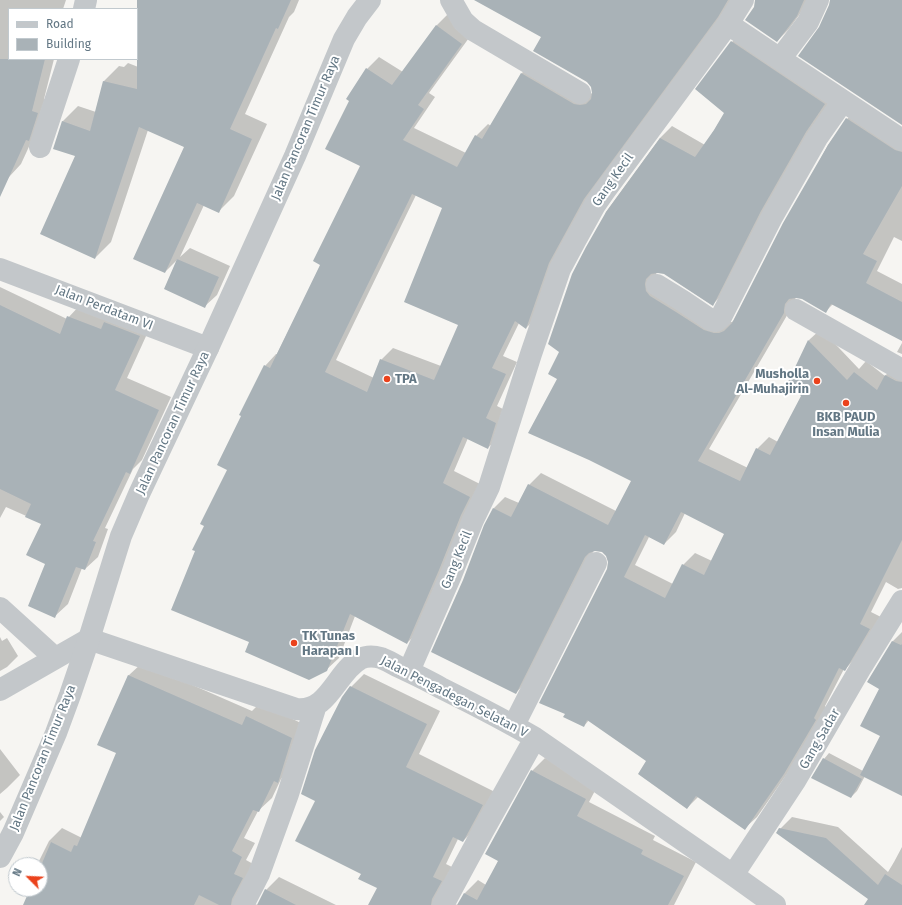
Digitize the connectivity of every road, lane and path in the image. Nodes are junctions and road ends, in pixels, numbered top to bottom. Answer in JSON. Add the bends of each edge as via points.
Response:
{"nodes":[{"id":1,"x":370,"y":0,"type":"edge"},
{"id":2,"x":451,"y":0,"type":"edge"},
{"id":3,"x":743,"y":0,"type":"edge"},
{"id":4,"x":818,"y":0,"type":"edge"},
{"id":5,"x":728,"y":24,"type":"junction"},
{"id":6,"x":780,"y":59,"type":"junction"},
{"id":7,"x":68,"y":60,"type":"edge"},
{"id":8,"x":580,"y":93,"type":"dead end"},
{"id":9,"x":843,"y":101,"type":"junction"},
{"id":10,"x":902,"y":140,"type":"edge"},
{"id":11,"x":40,"y":147,"type":"dead end"},
{"id":12,"x":0,"y":269,"type":"edge"},
{"id":13,"x":657,"y":285,"type":"dead end"},
{"id":14,"x":796,"y":310,"type":"dead end"},
{"id":15,"x":208,"y":348,"type":"junction"},
{"id":16,"x":902,"y":370,"type":"edge"},
{"id":17,"x":596,"y":563,"type":"dead end"},
{"id":18,"x":902,"y":601,"type":"edge"},
{"id":19,"x":0,"y":608,"type":"edge"},
{"id":20,"x":89,"y":639,"type":"junction"},
{"id":21,"x":55,"y":658,"type":"junction"},
{"id":22,"x":409,"y":671,"type":"junction"},
{"id":23,"x":0,"y":690,"type":"edge"},
{"id":24,"x":316,"y":705,"type":"junction"},
{"id":25,"x":514,"y":725,"type":"junction"},
{"id":26,"x":535,"y":738,"type":"junction"},
{"id":27,"x":0,"y":857,"type":"edge"},
{"id":28,"x":733,"y":874,"type":"junction"},
{"id":29,"x":243,"y":905,"type":"edge"},
{"id":30,"x":443,"y":905,"type":"edge"},
{"id":31,"x":775,"y":905,"type":"edge"}],
"edges":[{"from":1,"to":15,"type":"street","name":"Jalan Pancoran Timur Raya","via":[[344,39],[295,156]]},
{"from":2,"to":8,"type":"street","via":[[463,21],[473,30]]},
{"from":3,"to":5,"type":"street","name":"Gang Kecil"},
{"from":4,"to":6,"type":"street","via":[[808,22]]},
{"from":5,"to":6,"type":"street"},
{"from":5,"to":22,"type":"street","name":"Gang Kecil","via":[[608,186],[560,269],[489,487],[472,520]]},
{"from":6,"to":9,"type":"street"},
{"from":7,"to":11,"type":"street"},
{"from":9,"to":10,"type":"street"},
{"from":9,"to":13,"type":"street","via":[[817,138],[772,217],[721,317],[716,321],[711,320]]},
{"from":12,"to":15,"type":"street","name":"Jalan Perdatam VI"},
{"from":14,"to":16,"type":"street"},
{"from":15,"to":20,"type":"street","name":"Jalan Pancoran Timur Raya","via":[[121,536]]},
{"from":17,"to":25,"type":"street"},
{"from":18,"to":28,"type":"street","name":"Gang Sadar","via":[[795,781]]},
{"from":19,"to":21,"type":"street"},
{"from":20,"to":21,"type":"street"},
{"from":20,"to":24,"type":"street","via":[[296,709],[304,710]]},
{"from":20,"to":27,"type":"street","name":"Jalan Pancoran Timur Raya","via":[[56,733]]},
{"from":21,"to":23,"type":"street"},
{"from":22,"to":24,"type":"street","name":"Jalan Pengadegan Selatan V","via":[[380,658],[361,658]]},
{"from":22,"to":25,"type":"street","name":"Jalan Pengadegan Selatan V"},
{"from":24,"to":29,"type":"street","via":[[288,794],[258,874]]},
{"from":25,"to":26,"type":"street","name":"Jalan Pengadegan Selatan V"},
{"from":26,"to":28,"type":"street","name":"Jalan Pengadegan Selatan V"},
{"from":26,"to":30,"type":"street"},
{"from":28,"to":31,"type":"street","name":"Jalan Pengadegan Selatan V"}]}
